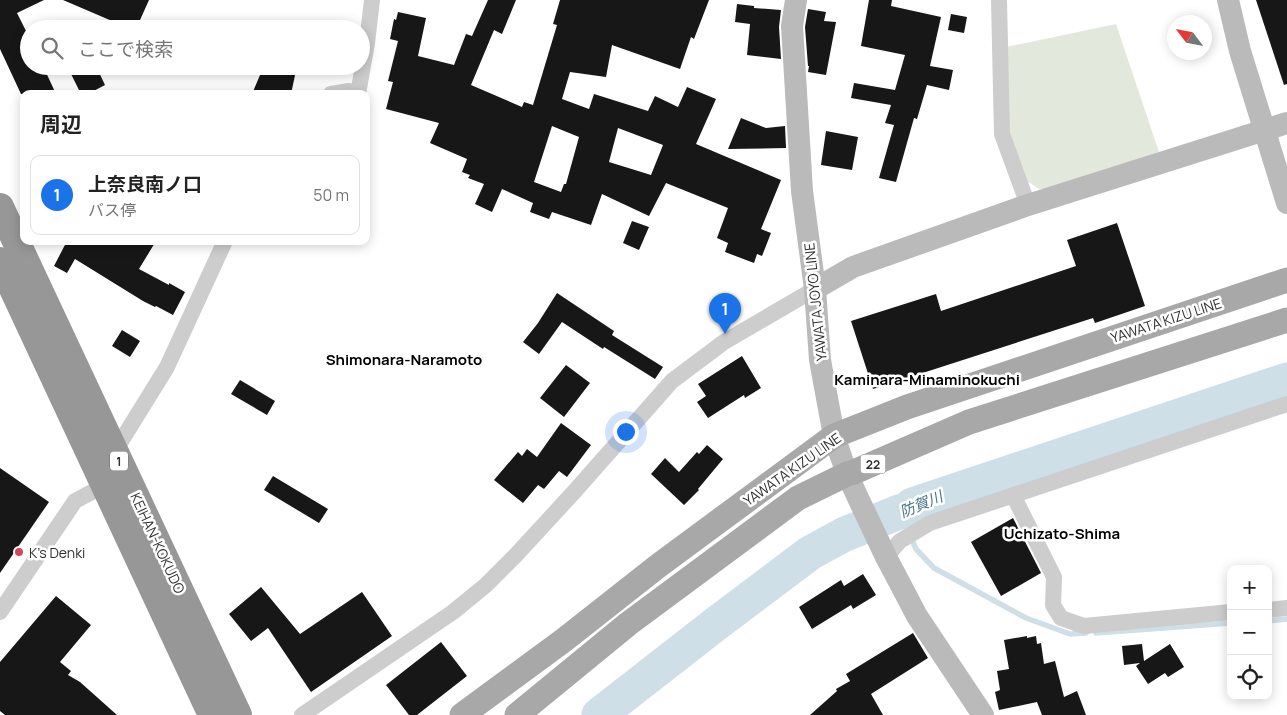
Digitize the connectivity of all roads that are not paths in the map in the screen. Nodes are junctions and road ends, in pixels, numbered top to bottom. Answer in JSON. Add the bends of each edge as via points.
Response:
{"nodes":[{"id":1,"x":372,"y":0,"type":"edge"},
{"id":2,"x":796,"y":0,"type":"edge"},
{"id":3,"x":999,"y":0,"type":"edge"},
{"id":4,"x":1228,"y":0,"type":"edge"},
{"id":5,"x":370,"y":20,"type":"edge"},
{"id":6,"x":361,"y":75,"type":"edge"},
{"id":7,"x":358,"y":90,"type":"edge"},
{"id":8,"x":1287,"y":122,"type":"edge"},
{"id":9,"x":1264,"y":130,"type":"junction"},
{"id":10,"x":1287,"y":203,"type":"edge"},
{"id":11,"x":1028,"y":205,"type":"junction"},
{"id":12,"x":0,"y":207,"type":"edge"},
{"id":13,"x":223,"y":245,"type":"edge"},
{"id":14,"x":0,"y":261,"type":"edge"},
{"id":15,"x":1287,"y":280,"type":"edge"},
{"id":16,"x":815,"y":289,"type":"junction"},
{"id":17,"x":1287,"y":311,"type":"edge"},
{"id":18,"x":1277,"y":323,"type":"edge"},
{"id":19,"x":1287,"y":404,"type":"edge"},
{"id":20,"x":834,"y":436,"type":"junction"},
{"id":21,"x":115,"y":451,"type":"junction"},
{"id":22,"x":847,"y":474,"type":"junction"},
{"id":23,"x":105,"y":485,"type":"junction"},
{"id":24,"x":1013,"y":495,"type":"junction"},
{"id":25,"x":886,"y":557,"type":"junction"},
{"id":26,"x":1287,"y":608,"type":"edge"},
{"id":27,"x":1272,"y":610,"type":"edge"},
{"id":28,"x":0,"y":612,"type":"edge"},
{"id":29,"x":1227,"y":612,"type":"edge"},
{"id":30,"x":212,"y":715,"type":"edge"},
{"id":31,"x":238,"y":715,"type":"edge"},
{"id":32,"x":302,"y":715,"type":"edge"},
{"id":33,"x":462,"y":715,"type":"edge"},
{"id":34,"x":517,"y":715,"type":"edge"},
{"id":35,"x":983,"y":715,"type":"edge"}],
"edges":[{"from":1,"to":5,"type":"street"},
{"from":2,"to":16,"type":"main road","name":"YAWATA JOYO LINE","via":[[792,26],[802,191]]},
{"from":3,"to":11,"type":"street","via":[[1002,134]]},
{"from":4,"to":9,"type":"main road"},
{"from":6,"to":7,"type":"street"},
{"from":8,"to":9,"type":"main road"},
{"from":9,"to":10,"type":"main road"},
{"from":9,"to":11,"type":"main road"},
{"from":11,"to":16,"type":"main road","via":[[853,267]]},
{"from":12,"to":21,"type":"highway","name":"KEIHAN-KOKUDO","number":"1"},
{"from":13,"to":21,"type":"street","via":[[167,367]]},
{"from":14,"to":23,"type":"highway","name":"KEIHAN-KOKUDO","number":"1"},
{"from":15,"to":20,"type":"main road","name":"YAWATA KIZU LINE","via":[[906,407]]},
{"from":16,"to":20,"type":"main road","name":"YAWATA JOYO LINE","via":[[820,360]]},
{"from":16,"to":32,"type":"street","via":[[724,342],[672,381],[486,585],[453,612]]},
{"from":17,"to":18,"type":"main road"},
{"from":18,"to":22,"type":"main road","name":"YAWATA KIZU LINE","number":"22","via":[[969,422]]},
{"from":19,"to":24,"type":"street"},
{"from":20,"to":22,"type":"main road","name":"YAWATA JOYO LINE"},
{"from":20,"to":33,"type":"main road","name":"YAWATA KIZU LINE"},
{"from":21,"to":31,"type":"highway","name":"KEIHAN-KOKUDO","number":"1"},
{"from":22,"to":25,"type":"main road","name":"YAWATA JOYO LINE"},
{"from":22,"to":34,"type":"main road","name":"YAWATA KIZU LINE","number":"22","via":[[798,498],[628,624]]},
{"from":23,"to":28,"type":"street","via":[[75,501]]},
{"from":23,"to":30,"type":"highway","name":"KEIHAN-KOKUDO","number":"1"},
{"from":24,"to":25,"type":"street","via":[[930,523],[900,541]]},
{"from":24,"to":29,"type":"street","via":[[1054,578],[1053,604],[1061,618],[1084,626]]},
{"from":25,"to":35,"type":"main road","name":"YAWATA JOYO LINE","via":[[917,616]]},
{"from":26,"to":27,"type":"street"}]}
